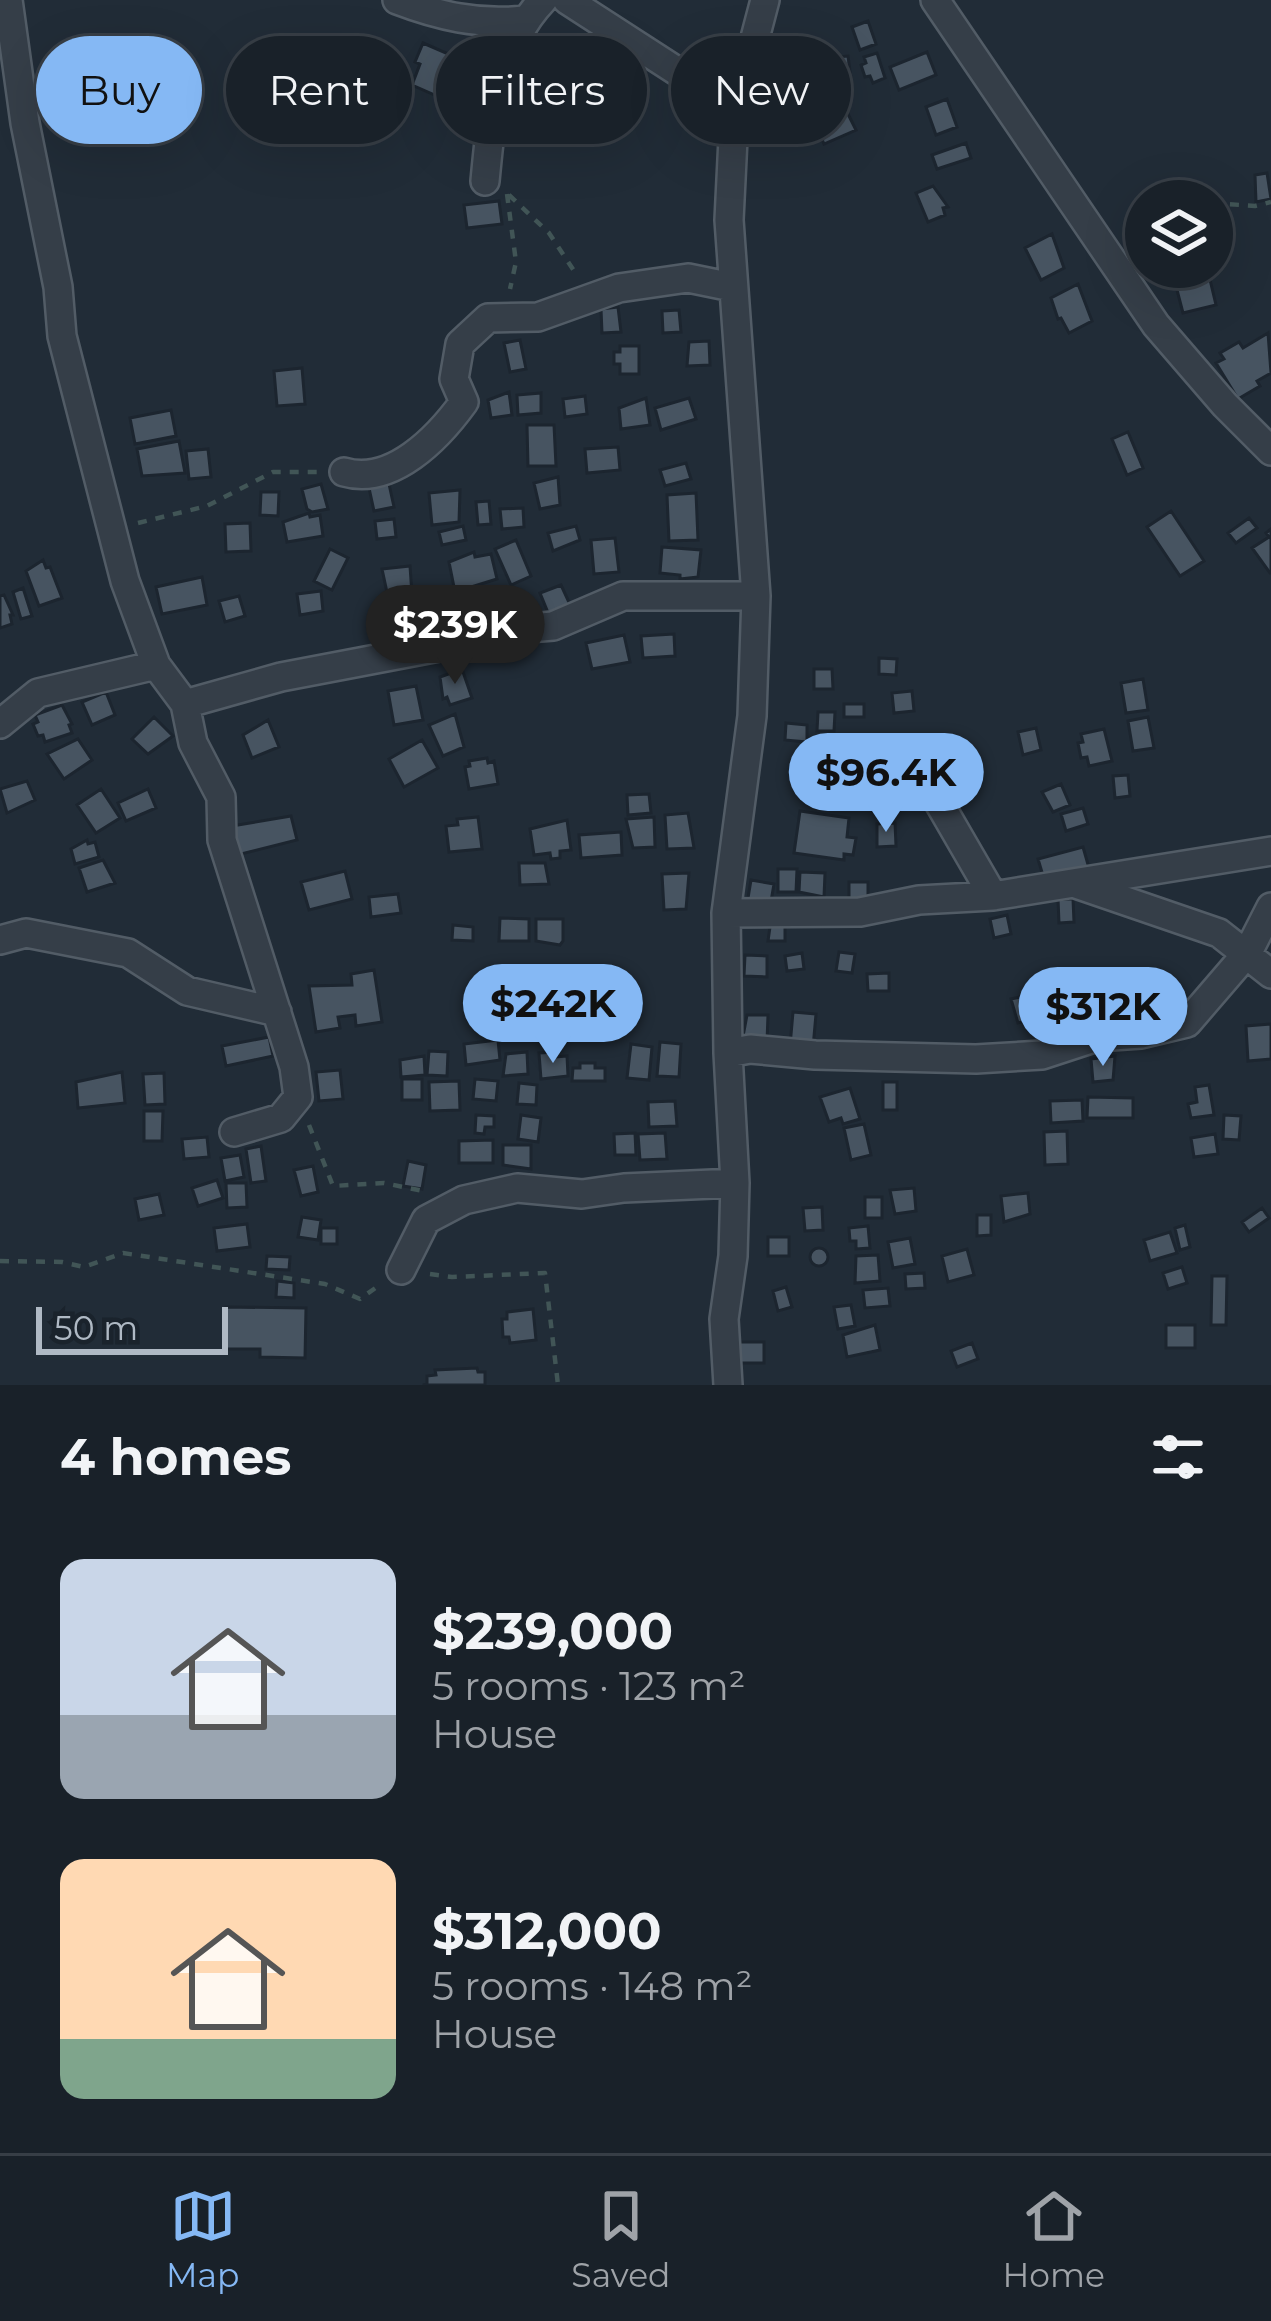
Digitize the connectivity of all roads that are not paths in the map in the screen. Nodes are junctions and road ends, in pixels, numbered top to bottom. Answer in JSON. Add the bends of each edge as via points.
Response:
{"nodes":[{"id":1,"x":8,"y":0,"type":"edge"},
{"id":2,"x":397,"y":0,"type":"edge"},
{"id":3,"x":567,"y":0,"type":"edge"},
{"id":4,"x":765,"y":0,"type":"edge"},
{"id":5,"x":935,"y":0,"type":"edge"},
{"id":6,"x":533,"y":10,"type":"edge"},
{"id":7,"x":756,"y":36,"type":"edge"},
{"id":8,"x":671,"y":67,"type":"edge"},
{"id":9,"x":733,"y":144,"type":"edge"},
{"id":10,"x":496,"y":187,"type":"road end"},
{"id":11,"x":733,"y":286,"type":"junction"},
{"id":12,"x":1271,"y":451,"type":"edge"},
{"id":13,"x":344,"y":472,"type":"road end"},
{"id":14,"x":756,"y":596,"type":"junction"},
{"id":15,"x":156,"y":665,"type":"junction"},
{"id":16,"x":184,"y":704,"type":"junction"},
{"id":17,"x":0,"y":724,"type":"edge"},
{"id":18,"x":888,"y":751,"type":"dead end"},
{"id":19,"x":1271,"y":851,"type":"edge"},
{"id":20,"x":1071,"y":883,"type":"junction"},
{"id":21,"x":993,"y":896,"type":"junction"},
{"id":22,"x":1271,"y":907,"type":"edge"},
{"id":23,"x":726,"y":913,"type":"junction"},
{"id":24,"x":0,"y":940,"type":"edge"},
{"id":25,"x":1248,"y":952,"type":"junction"},
{"id":26,"x":1271,"y":974,"type":"edge"},
{"id":27,"x":278,"y":1012,"type":"junction"},
{"id":28,"x":728,"y":1053,"type":"junction"},
{"id":29,"x":234,"y":1132,"type":"dead end"},
{"id":30,"x":735,"y":1183,"type":"junction"},
{"id":31,"x":401,"y":1270,"type":"road end"},
{"id":32,"x":728,"y":1385,"type":"edge"}],
"edges":[{"from":1,"to":15,"type":"street","via":[[62,336],[125,581]]},
{"from":2,"to":6,"type":"street","via":[[489,24]]},
{"from":3,"to":8,"type":"street"},
{"from":4,"to":7,"type":"street"},
{"from":5,"to":12,"type":"street","via":[[1156,325]]},
{"from":6,"to":10,"type":"street","via":[[490,121]]},
{"from":9,"to":11,"type":"street"},
{"from":11,"to":13,"type":"street","via":[[688,278],[619,288],[538,317],[488,317],[460,344],[454,379],[464,402],[439,438],[379,474]]},
{"from":11,"to":14,"type":"street"},
{"from":14,"to":16,"type":"street","via":[[623,596],[554,626],[493,631]]},
{"from":14,"to":23,"type":"street","via":[[752,716]]},
{"from":15,"to":16,"type":"street"},
{"from":15,"to":17,"type":"street","via":[[38,693]]},
{"from":16,"to":27,"type":"street","via":[[193,743],[221,797],[222,840]]},
{"from":18,"to":21,"type":"street","via":[[938,800]]},
{"from":19,"to":20,"type":"street"},
{"from":20,"to":21,"type":"street"},
{"from":20,"to":25,"type":"street","via":[[1219,933]]},
{"from":21,"to":23,"type":"street","via":[[860,912]]},
{"from":22,"to":25,"type":"street"},
{"from":23,"to":28,"type":"street"},
{"from":24,"to":27,"type":"street","via":[[26,933],[128,953],[187,991]]},
{"from":25,"to":26,"type":"street"},
{"from":25,"to":28,"type":"street","via":[[1187,1023],[1042,1055]]},
{"from":27,"to":29,"type":"street","via":[[298,1097],[281,1118]]},
{"from":28,"to":30,"type":"street"},
{"from":30,"to":31,"type":"street","via":[[582,1194],[517,1188],[464,1199],[426,1220]]},
{"from":30,"to":32,"type":"street","via":[[724,1319]]}]}
